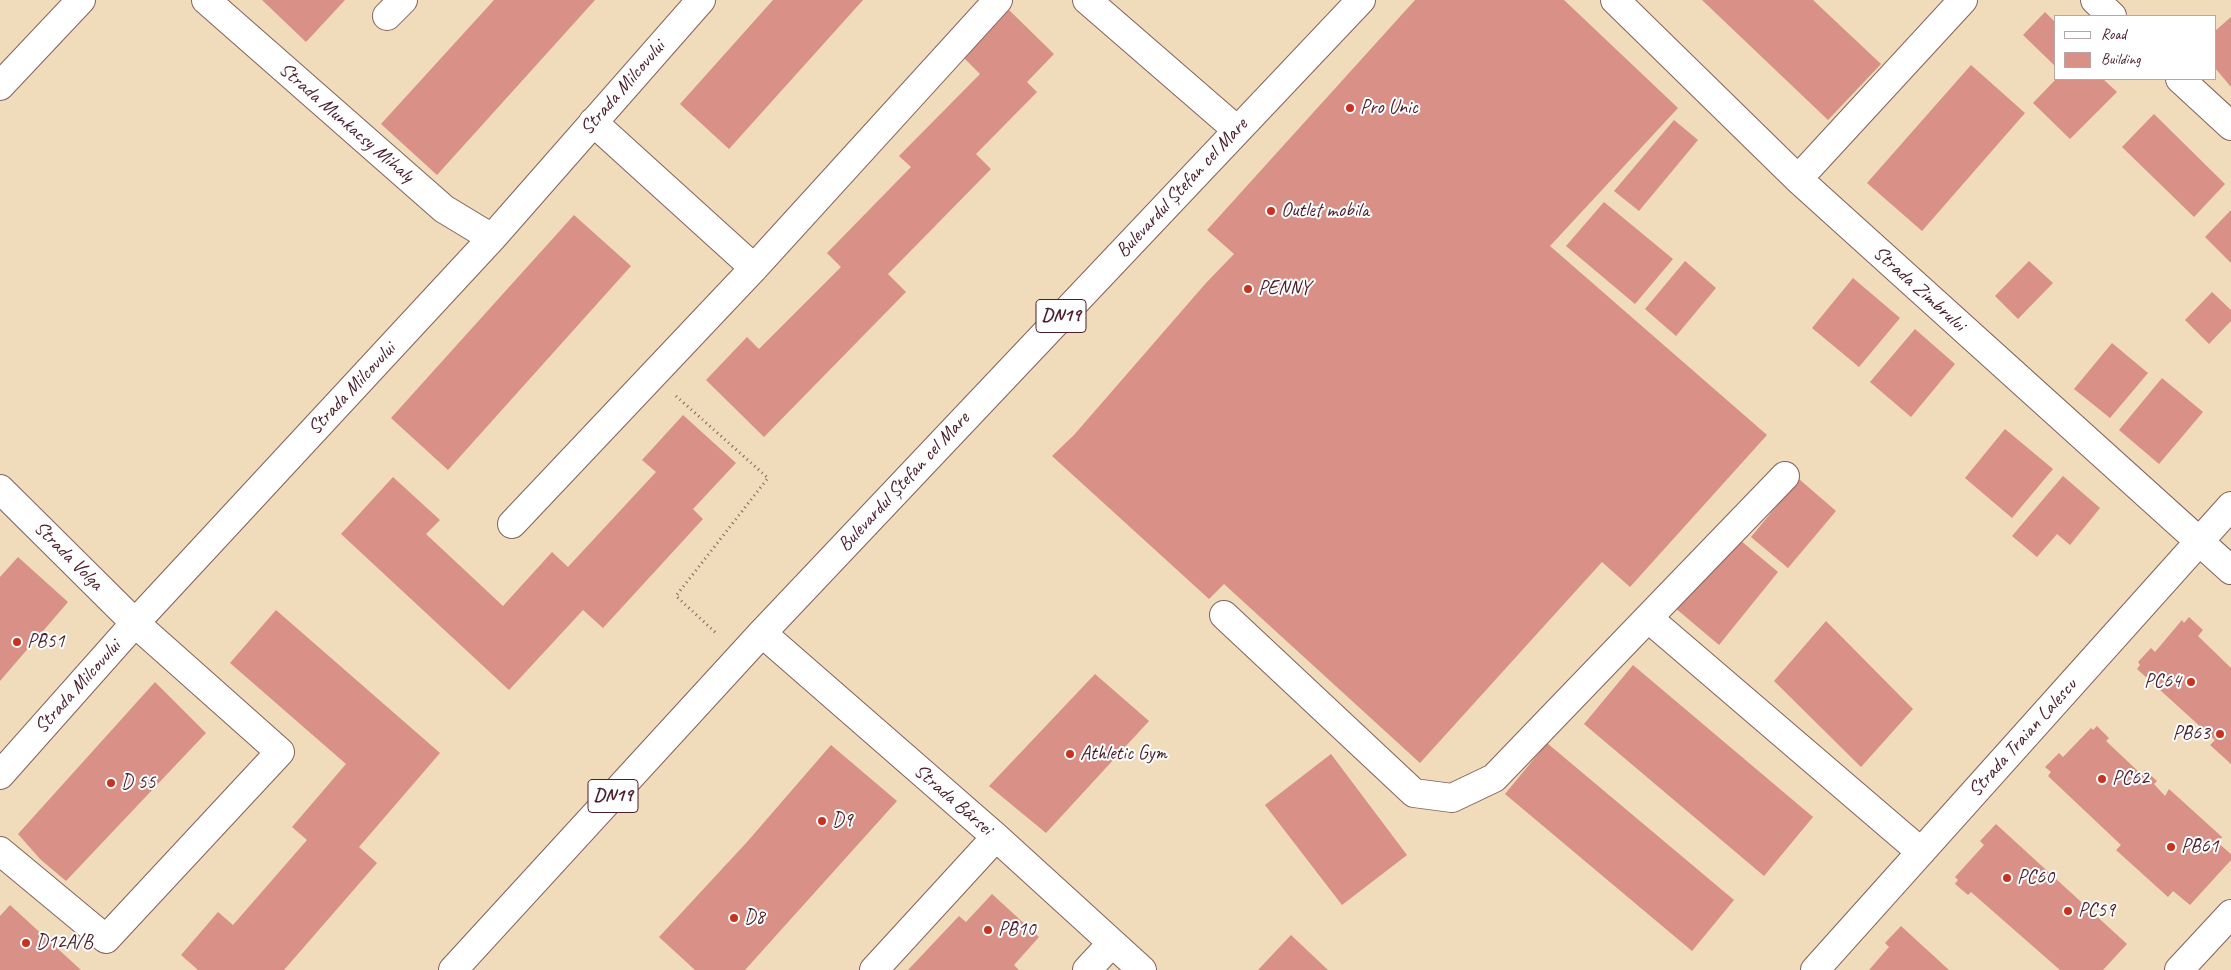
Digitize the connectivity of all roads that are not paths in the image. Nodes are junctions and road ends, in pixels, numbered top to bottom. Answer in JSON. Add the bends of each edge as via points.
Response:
{"nodes":[{"id":1,"x":81,"y":0,"type":"edge"},
{"id":2,"x":206,"y":0,"type":"edge"},
{"id":3,"x":700,"y":0,"type":"edge"},
{"id":4,"x":998,"y":0,"type":"edge"},
{"id":5,"x":1087,"y":0,"type":"edge"},
{"id":6,"x":1361,"y":0,"type":"edge"},
{"id":7,"x":1615,"y":0,"type":"edge"},
{"id":8,"x":1963,"y":0,"type":"edge"},
{"id":9,"x":2095,"y":0,"type":"edge"},
{"id":10,"x":2111,"y":15,"type":"edge"},
{"id":11,"x":2181,"y":80,"type":"edge"},
{"id":12,"x":0,"y":86,"type":"edge"},
{"id":13,"x":592,"y":122,"type":"junction"},
{"id":14,"x":2231,"y":126,"type":"edge"},
{"id":15,"x":1237,"y":130,"type":"junction"},
{"id":16,"x":1798,"y":179,"type":"junction"},
{"id":17,"x":492,"y":238,"type":"junction"},
{"id":18,"x":754,"y":268,"type":"junction"},
{"id":19,"x":1784,"y":476,"type":"dead end"},
{"id":20,"x":0,"y":489,"type":"edge"},
{"id":21,"x":2231,"y":506,"type":"edge"},
{"id":22,"x":512,"y":524,"type":"dead end"},
{"id":23,"x":2199,"y":541,"type":"junction"},
{"id":24,"x":2231,"y":570,"type":"edge"},
{"id":25,"x":1224,"y":616,"type":"dead end"},
{"id":26,"x":1648,"y":618,"type":"junction"},
{"id":27,"x":135,"y":623,"type":"junction"},
{"id":28,"x":762,"y":633,"type":"junction"},
{"id":29,"x":0,"y":775,"type":"edge"},
{"id":30,"x":996,"y":838,"type":"junction"},
{"id":31,"x":0,"y":851,"type":"edge"},
{"id":32,"x":1921,"y":852,"type":"junction"},
{"id":33,"x":2231,"y":914,"type":"edge"},
{"id":34,"x":1112,"y":943,"type":"junction"},
{"id":35,"x":453,"y":970,"type":"edge"},
{"id":36,"x":874,"y":970,"type":"edge"},
{"id":37,"x":1087,"y":970,"type":"edge"},
{"id":38,"x":1142,"y":970,"type":"edge"},
{"id":39,"x":1815,"y":970,"type":"edge"},
{"id":40,"x":2179,"y":970,"type":"edge"}],
"edges":[{"from":1,"to":12,"type":"street"},
{"from":2,"to":17,"type":"street","name":"Strada Munkacsy Mihaly","via":[[444,209]]},
{"from":3,"to":13,"type":"street","name":"Strada Milcovului"},
{"from":4,"to":18,"type":"street"},
{"from":5,"to":15,"type":"street"},
{"from":6,"to":15,"type":"street","name":"Bulevardul Ștefan cel Mare","number":"DN19"},
{"from":7,"to":16,"type":"street","name":"Strada Zimbrului"},
{"from":8,"to":16,"type":"street"},
{"from":9,"to":10,"type":"street"},
{"from":11,"to":14,"type":"street"},
{"from":13,"to":17,"type":"street","name":"Strada Milcovului"},
{"from":13,"to":18,"type":"street"},
{"from":15,"to":28,"type":"street","name":"Bulevardul Ștefan cel Mare","number":"DN19"},
{"from":16,"to":23,"type":"street","name":"Strada Zimbrului"},
{"from":17,"to":27,"type":"street","name":"Strada Milcovului"},
{"from":18,"to":22,"type":"street"},
{"from":19,"to":26,"type":"street"},
{"from":20,"to":27,"type":"street","name":"Strada Volga"},
{"from":21,"to":23,"type":"street","name":"Strada Traian Lalescu"},
{"from":23,"to":24,"type":"street","name":"Strada Zimbrului"},
{"from":23,"to":32,"type":"street","name":"Strada Traian Lalescu"},
{"from":25,"to":26,"type":"street","via":[[1414,793],[1452,798],[1494,778]]},
{"from":26,"to":32,"type":"street"},
{"from":27,"to":29,"type":"street","name":"Strada Milcovului"},
{"from":27,"to":31,"type":"street","name":"Strada Volga","via":[[280,752],[106,939]]},
{"from":28,"to":30,"type":"street","name":"Strada Bârsei"},
{"from":28,"to":35,"type":"street","name":"Bulevardul Ștefan cel Mare","number":"DN19"},
{"from":30,"to":34,"type":"street","name":"Strada Bârsei"},
{"from":30,"to":36,"type":"street"},
{"from":32,"to":39,"type":"street","name":"Strada Traian Lalescu"},
{"from":33,"to":40,"type":"street"},
{"from":34,"to":37,"type":"street"},
{"from":34,"to":38,"type":"street","name":"Strada Bârsei"}]}
